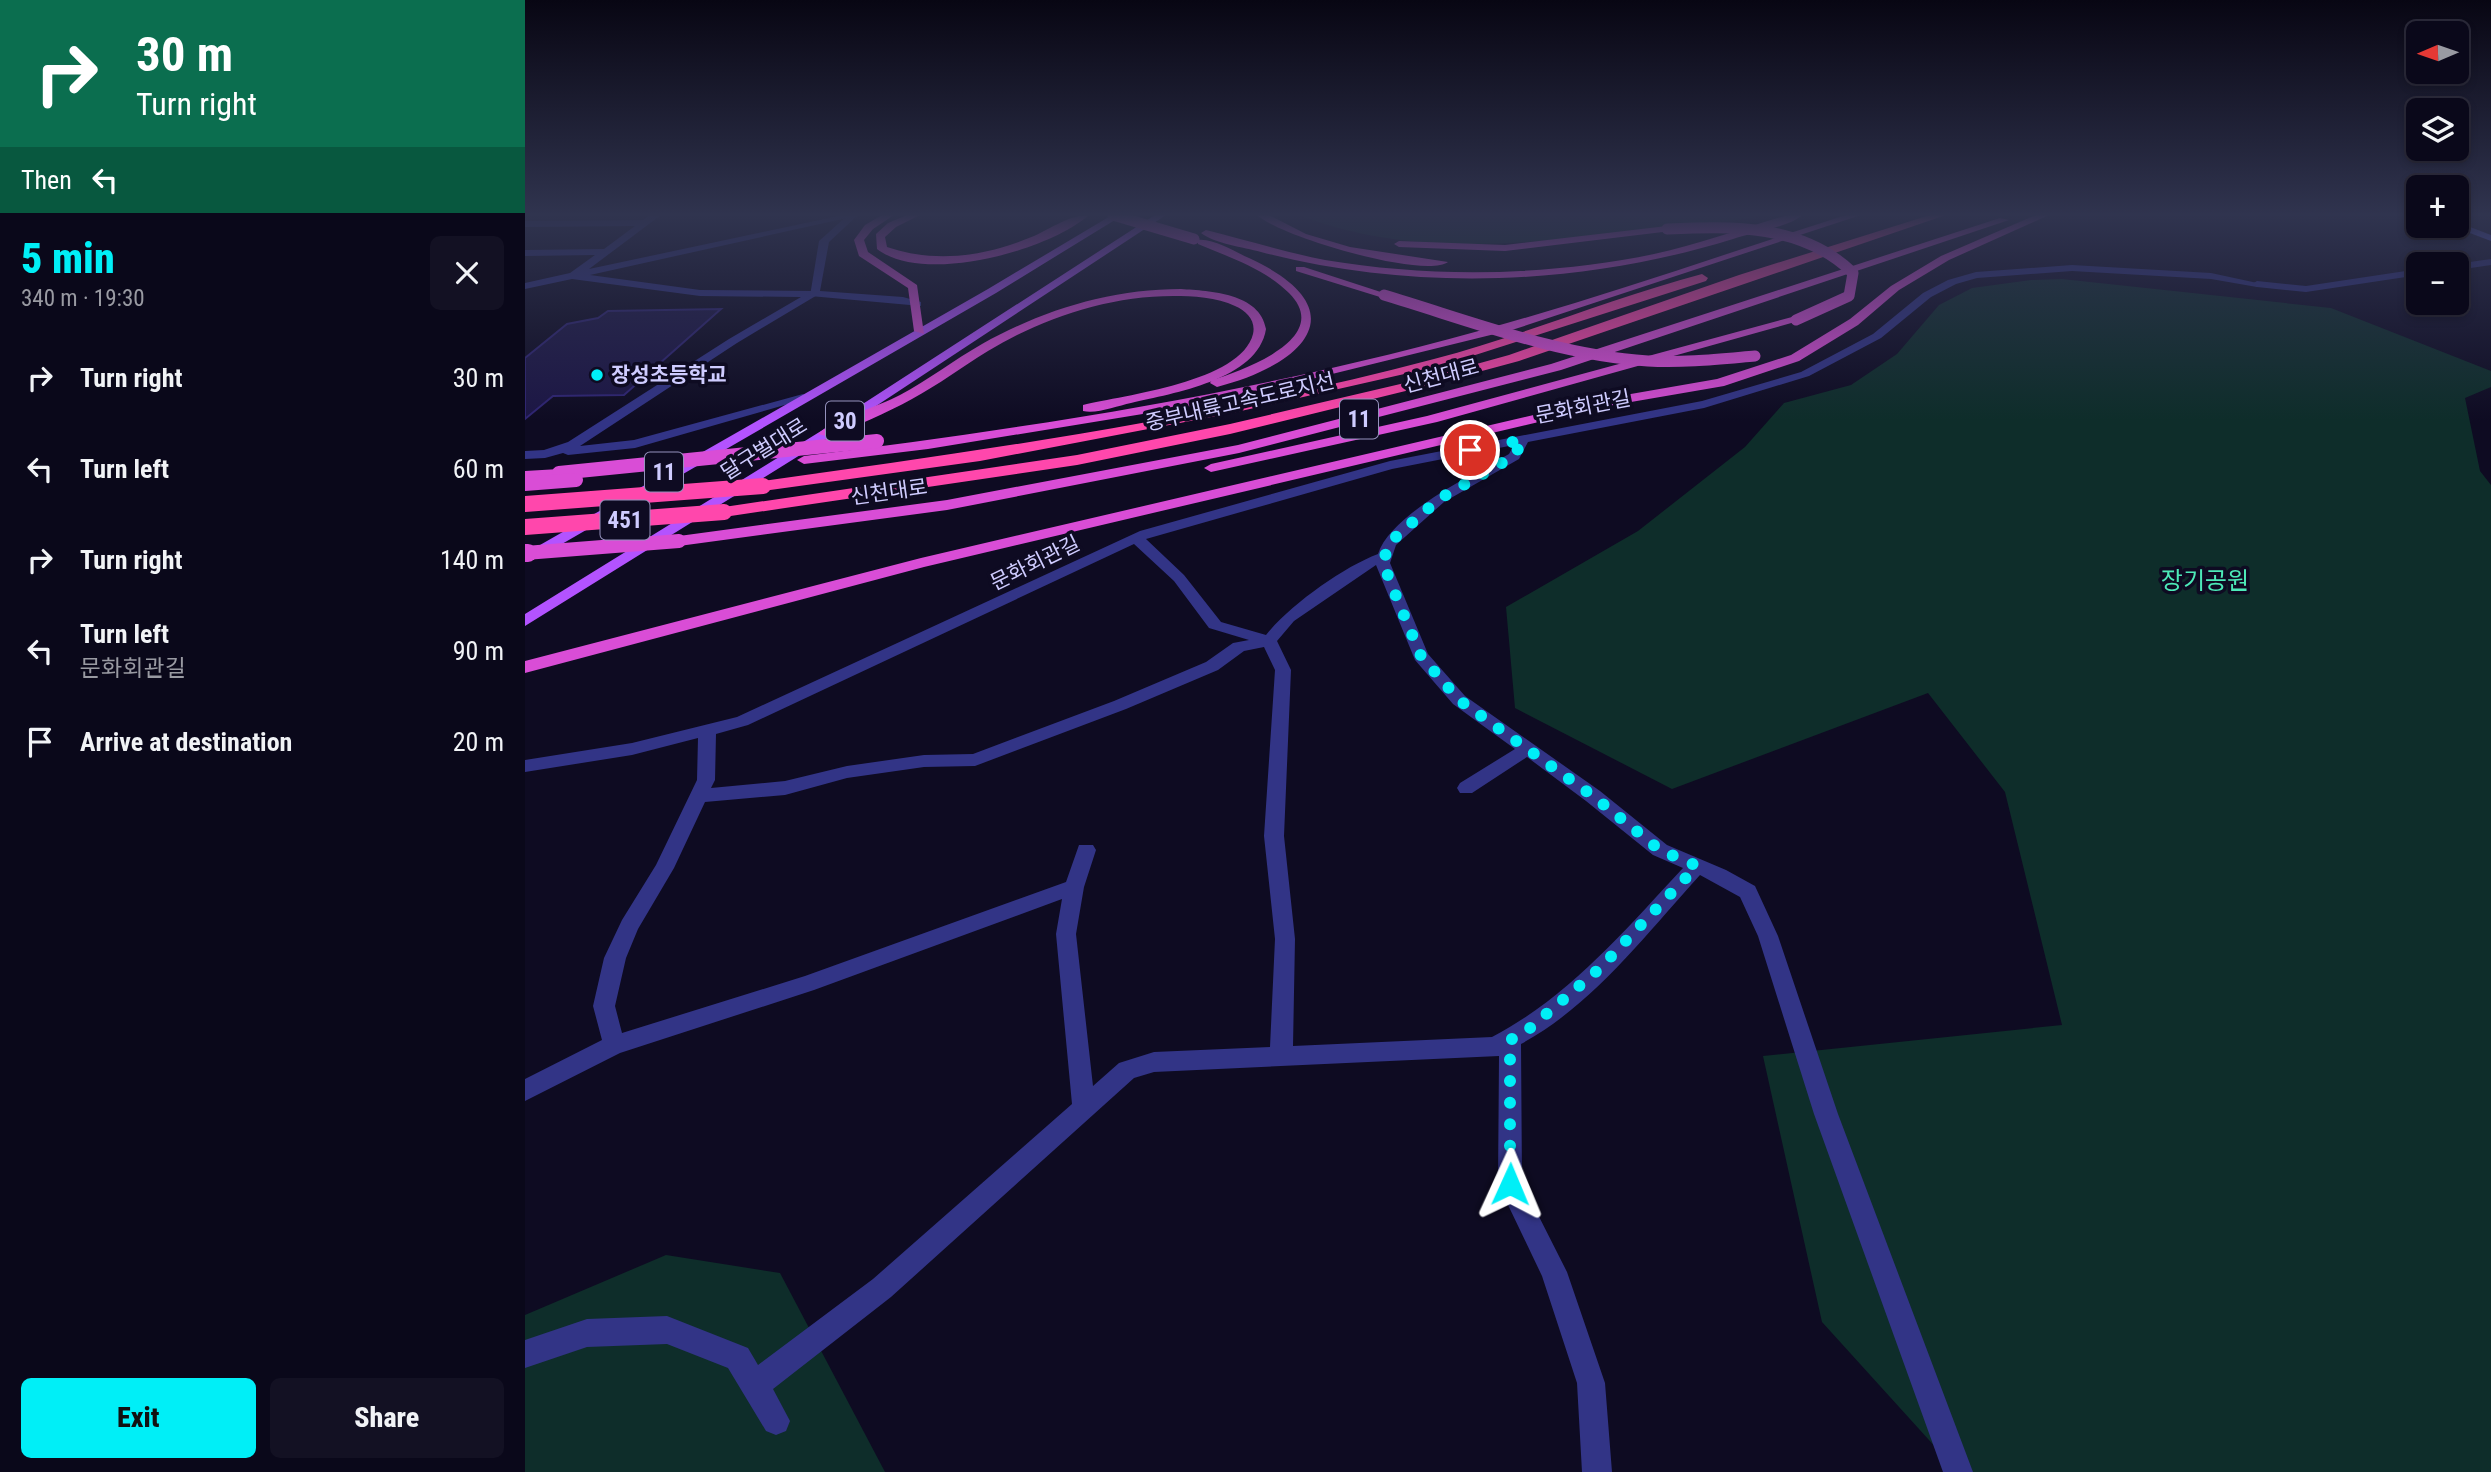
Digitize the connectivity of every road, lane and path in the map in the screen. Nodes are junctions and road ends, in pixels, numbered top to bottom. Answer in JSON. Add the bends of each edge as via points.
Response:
{"nodes":[{"id":1,"x":630,"y":284,"type":"edge"},
{"id":2,"x":816,"y":284,"type":"edge"},
{"id":3,"x":908,"y":284,"type":"edge"},
{"id":4,"x":1001,"y":284,"type":"edge"},
{"id":5,"x":1056,"y":284,"type":"edge"},
{"id":6,"x":1284,"y":284,"type":"edge"},
{"id":7,"x":1346,"y":284,"type":"edge"},
{"id":8,"x":1642,"y":284,"type":"edge"},
{"id":9,"x":1685,"y":284,"type":"edge"},
{"id":10,"x":1727,"y":284,"type":"edge"},
{"id":11,"x":1808,"y":284,"type":"edge"},
{"id":12,"x":1851,"y":284,"type":"edge"},
{"id":13,"x":1902,"y":284,"type":"edge"},
{"id":14,"x":1949,"y":284,"type":"edge"},
{"id":15,"x":2255,"y":284,"type":"edge"},
{"id":16,"x":2342,"y":284,"type":"edge"},
{"id":17,"x":814,"y":294,"type":"junction"},
{"id":18,"x":917,"y":304,"type":"junction"},
{"id":19,"x":1854,"y":322,"type":"junction"},
{"id":20,"x":920,"y":331,"type":"junction"},
{"id":21,"x":803,"y":398,"type":"junction"},
{"id":22,"x":1088,"y":408,"type":"junction"},
{"id":23,"x":825,"y":434,"type":"junction"},
{"id":24,"x":1523,"y":440,"type":"junction"},
{"id":25,"x":545,"y":454,"type":"junction"},
{"id":26,"x":525,"y":455,"type":"edge"},
{"id":27,"x":525,"y":475,"type":"edge"},
{"id":28,"x":525,"y":484,"type":"edge"},
{"id":29,"x":525,"y":504,"type":"edge"},
{"id":30,"x":947,"y":505,"type":"junction"},
{"id":31,"x":525,"y":527,"type":"edge"},
{"id":32,"x":1136,"y":538,"type":"junction"},
{"id":33,"x":525,"y":553,"type":"edge"},
{"id":34,"x":1385,"y":557,"type":"junction"},
{"id":35,"x":525,"y":559,"type":"edge"},
{"id":36,"x":525,"y":621,"type":"edge"},
{"id":37,"x":1269,"y":641,"type":"junction"},
{"id":38,"x":525,"y":667,"type":"edge"},
{"id":39,"x":707,"y":730,"type":"junction"},
{"id":40,"x":1527,"y":749,"type":"junction"},
{"id":41,"x":525,"y":766,"type":"edge"},
{"id":42,"x":1466,"y":788,"type":"dead end"},
{"id":43,"x":698,"y":796,"type":"junction"},
{"id":44,"x":1086,"y":850,"type":"dead end"},
{"id":45,"x":1697,"y":866,"type":"junction"},
{"id":46,"x":1074,"y":887,"type":"junction"},
{"id":47,"x":1510,"y":1040,"type":"junction"},
{"id":48,"x":614,"y":1043,"type":"junction"},
{"id":49,"x":1281,"y":1056,"type":"junction"},
{"id":50,"x":525,"y":1091,"type":"edge"},
{"id":51,"x":1084,"y":1111,"type":"junction"},
{"id":52,"x":525,"y":1354,"type":"edge"},
{"id":53,"x":754,"y":1386,"type":"junction"},
{"id":54,"x":776,"y":1421,"type":"dead end"},
{"id":55,"x":1597,"y":1472,"type":"edge"},
{"id":56,"x":1958,"y":1472,"type":"edge"}],
"edges":[{"from":1,"to":17,"type":"street","via":[[700,293]]},
{"from":2,"to":17,"type":"street"},
{"from":3,"to":18,"type":"highway"},
{"from":4,"to":20,"type":"main road","name":"달구벌대로","number":"30"},
{"from":5,"to":23,"type":"main road","name":"달구벌대로","number":"30"},
{"from":6,"to":22,"type":"highway","via":[[1305,307],[1307,319],[1304,331],[1284,353],[1245,374],[1187,391]]},
{"from":7,"to":19,"type":"highway","bridge":true,"via":[[1541,342],[1595,354],[1683,362],[1792,350]]},
{"from":8,"to":28,"type":"highway","name":"신천대로","number":"11","bridge":true,"via":[[1511,326],[1222,397],[929,445]]},
{"from":9,"to":29,"type":"highway","name":"중부내륙고속도로지선","number":"451","bridge":true,"via":[[1439,362],[1131,430],[763,486]]},
{"from":10,"to":31,"type":"highway","name":"중부내륙고속도로지선","number":"451","bridge":true,"via":[[1514,358],[1430,381],[1077,460],[724,512]]},
{"from":11,"to":30,"type":"highway","name":"신천대로","number":"11","via":[[1432,401],[1239,449]]},
{"from":12,"to":30,"type":"highway","bridge":true,"via":[[1849,296],[1796,320],[1279,456],[1132,482]]},
{"from":13,"to":19,"type":"highway"},
{"from":14,"to":24,"type":"street","name":"문화회관길","via":[[1927,295],[1877,336],[1805,374],[1704,404]]},
{"from":15,"to":16,"type":"street","name":"문화회관길","via":[[2307,289]]},
{"from":17,"to":18,"type":"street"},
{"from":17,"to":25,"type":"street","via":[[573,445]]},
{"from":18,"to":20,"type":"highway"},
{"from":19,"to":38,"type":"highway","via":[[1795,358],[1719,383],[1602,403],[921,563]]},
{"from":20,"to":21,"type":"main road","name":"달구벌대로","number":"30"},
{"from":21,"to":25,"type":"street","via":[[635,444]]},
{"from":21,"to":35,"type":"main road","name":"달구벌대로","number":"30"},
{"from":22,"to":23,"type":"highway","via":[[1201,378],[1237,362],[1257,341],[1260,324],[1256,316],[1241,304],[1188,293],[1131,295],[1089,304],[1018,329],[916,392]]},
{"from":22,"to":27,"type":"highway","bridge":true,"via":[[877,441]]},
{"from":23,"to":36,"type":"main road","name":"달구벌대로","number":"30"},
{"from":24,"to":32,"type":"street","name":"문화회관길","via":[[1390,465]]},
{"from":24,"to":34,"type":"street","via":[[1514,456],[1439,499],[1389,543]]},
{"from":25,"to":26,"type":"street"},
{"from":30,"to":33,"type":"highway","name":"신천대로","number":"11","bridge":true,"via":[[679,541]]},
{"from":32,"to":37,"type":"street","via":[[1179,578],[1215,625]]},
{"from":32,"to":39,"type":"street","name":"문화회관길","via":[[789,700],[742,721]]},
{"from":34,"to":37,"type":"street","via":[[1368,563],[1288,618]]},
{"from":34,"to":40,"type":"street","via":[[1383,563],[1421,656],[1459,700]]},
{"from":37,"to":43,"type":"street","via":[[1239,647],[1212,666],[975,761],[924,761],[847,772],[785,788]]},
{"from":37,"to":49,"type":"street","via":[[1283,670],[1274,836],[1285,939]]},
{"from":39,"to":41,"type":"street","name":"문화회관길","via":[[632,749]]},
{"from":39,"to":43,"type":"street","via":[[706,780]]},
{"from":40,"to":42,"type":"street"},
{"from":40,"to":45,"type":"street","via":[[1660,850]]},
{"from":43,"to":48,"type":"street","via":[[615,958],[604,1006]]},
{"from":44,"to":46,"type":"street"},
{"from":45,"to":47,"type":"street","via":[[1599,969]]},
{"from":45,"to":56,"type":"street","via":[[1748,892],[1768,936],[1825,1114]]},
{"from":46,"to":48,"type":"street","via":[[766,998]]},
{"from":46,"to":51,"type":"street","via":[[1066,934]]},
{"from":47,"to":49,"type":"street","via":[[1495,1046]]},
{"from":47,"to":55,"type":"street","via":[[1510,1184],[1554,1272],[1591,1383]]},
{"from":48,"to":50,"type":"street"},
{"from":49,"to":51,"type":"street","via":[[1154,1062],[1127,1070]]},
{"from":51,"to":53,"type":"street","via":[[882,1288]]},
{"from":52,"to":53,"type":"street","via":[[587,1333],[667,1330],[737,1358]]},
{"from":53,"to":54,"type":"street"}]}
